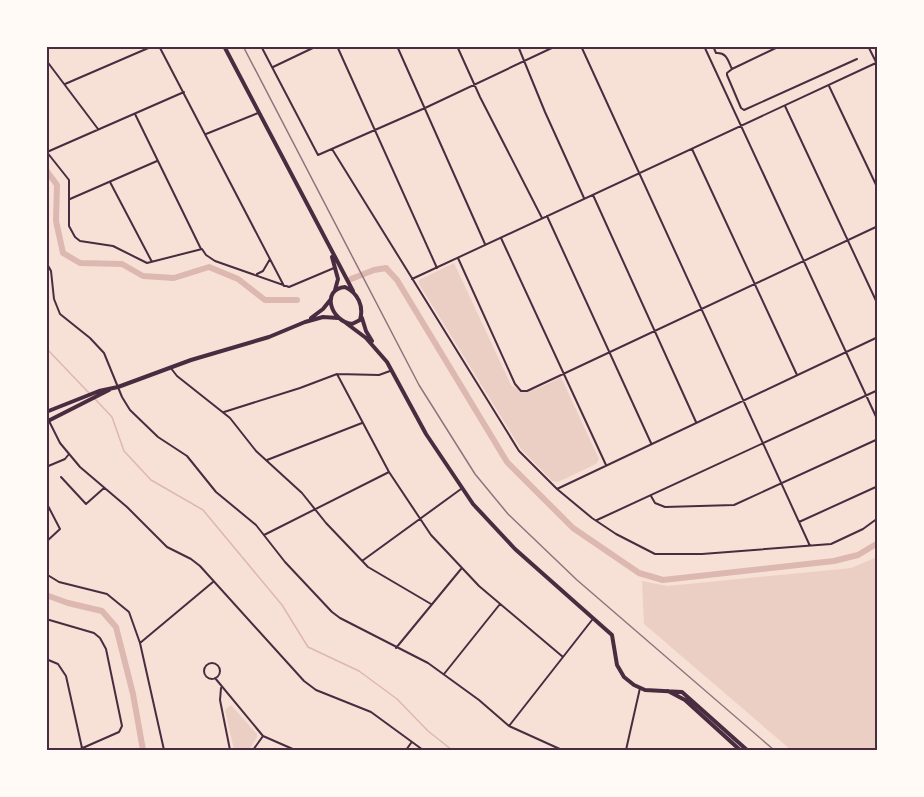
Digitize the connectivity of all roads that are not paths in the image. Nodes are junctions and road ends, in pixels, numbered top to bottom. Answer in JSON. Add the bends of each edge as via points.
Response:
{"nodes":[{"id":1,"x":153,"y":46,"type":"edge"},
{"id":2,"x":159,"y":46,"type":"edge"},
{"id":3,"x":224,"y":46,"type":"edge"},
{"id":4,"x":261,"y":46,"type":"edge"},
{"id":5,"x":317,"y":46,"type":"edge"},
{"id":6,"x":337,"y":46,"type":"edge"},
{"id":7,"x":397,"y":46,"type":"edge"},
{"id":8,"x":457,"y":46,"type":"edge"},
{"id":9,"x":518,"y":46,"type":"edge"},
{"id":10,"x":556,"y":46,"type":"edge"},
{"id":11,"x":581,"y":46,"type":"edge"},
{"id":12,"x":704,"y":46,"type":"edge"},
{"id":13,"x":713,"y":46,"type":"edge"},
{"id":14,"x":780,"y":46,"type":"edge"},
{"id":15,"x":868,"y":46,"type":"edge"},
{"id":16,"x":857,"y":59,"type":"dead end"},
{"id":17,"x":46,"y":60,"type":"edge"},
{"id":18,"x":525,"y":61,"type":"junction"},
{"id":19,"x":877,"y":64,"type":"edge"},
{"id":20,"x":272,"y":67,"type":"junction"},
{"id":21,"x":732,"y":69,"type":"junction"},
{"id":22,"x":65,"y":84,"type":"junction"},
{"id":23,"x":474,"y":84,"type":"junction"},
{"id":24,"x":829,"y":86,"type":"junction"},
{"id":25,"x":184,"y":92,"type":"junction"},
{"id":26,"x":785,"y":106,"type":"junction"},
{"id":27,"x":425,"y":108,"type":"junction"},
{"id":28,"x":258,"y":113,"type":"junction"},
{"id":29,"x":135,"y":114,"type":"junction"},
{"id":30,"x":741,"y":126,"type":"junction"},
{"id":31,"x":98,"y":129,"type":"junction"},
{"id":32,"x":375,"y":130,"type":"junction"},
{"id":33,"x":206,"y":134,"type":"junction"},
{"id":34,"x":332,"y":149,"type":"junction"},
{"id":35,"x":692,"y":149,"type":"junction"},
{"id":36,"x":47,"y":151,"type":"edge"},
{"id":37,"x":157,"y":161,"type":"junction"},
{"id":38,"x":639,"y":174,"type":"junction"},
{"id":39,"x":110,"y":182,"type":"junction"},
{"id":40,"x":878,"y":189,"type":"edge"},
{"id":41,"x":593,"y":195,"type":"junction"},
{"id":42,"x":70,"y":199,"type":"junction"},
{"id":43,"x":584,"y":199,"type":"junction"},
{"id":44,"x":547,"y":216,"type":"junction"},
{"id":45,"x":542,"y":218,"type":"junction"},
{"id":46,"x":878,"y":226,"type":"edge"},
{"id":47,"x":501,"y":238,"type":"junction"},
{"id":48,"x":847,"y":240,"type":"junction"},
{"id":49,"x":326,"y":242,"type":"junction"},
{"id":50,"x":486,"y":245,"type":"junction"},
{"id":51,"x":202,"y":249,"type":"junction"},
{"id":52,"x":458,"y":258,"type":"junction"},
{"id":53,"x":270,"y":259,"type":"junction"},
{"id":54,"x":804,"y":261,"type":"junction"},
{"id":55,"x":46,"y":262,"type":"edge"},
{"id":56,"x":152,"y":262,"type":"junction"},
{"id":57,"x":335,"y":267,"type":"junction"},
{"id":58,"x":437,"y":267,"type":"junction"},
{"id":59,"x":255,"y":274,"type":"junction"},
{"id":60,"x":412,"y":279,"type":"junction"},
{"id":61,"x":754,"y":284,"type":"junction"},
{"id":62,"x":284,"y":286,"type":"junction"},
{"id":63,"x":335,"y":291,"type":"junction"},
{"id":64,"x":353,"y":291,"type":"junction"},
{"id":65,"x":331,"y":299,"type":"junction"},
{"id":66,"x":878,"y":305,"type":"edge"},
{"id":67,"x":701,"y":309,"type":"junction"},
{"id":68,"x":362,"y":317,"type":"junction"},
{"id":69,"x":338,"y":318,"type":"junction"},
{"id":70,"x":305,"y":322,"type":"junction"},
{"id":71,"x":346,"y":323,"type":"junction"},
{"id":72,"x":655,"y":331,"type":"junction"},
{"id":73,"x":878,"y":337,"type":"edge"},
{"id":74,"x":375,"y":347,"type":"junction"},
{"id":75,"x":609,"y":352,"type":"junction"},
{"id":76,"x":846,"y":352,"type":"junction"},
{"id":77,"x":170,"y":367,"type":"junction"},
{"id":78,"x":392,"y":370,"type":"junction"},
{"id":79,"x":564,"y":373,"type":"junction"},
{"id":80,"x":337,"y":374,"type":"junction"},
{"id":81,"x":797,"y":375,"type":"junction"},
{"id":82,"x":118,"y":387,"type":"junction"},
{"id":83,"x":878,"y":390,"type":"edge"},
{"id":84,"x":866,"y":396,"type":"junction"},
{"id":85,"x":83,"y":400,"type":"junction"},
{"id":86,"x":743,"y":400,"type":"junction"},
{"id":87,"x":224,"y":412,"type":"junction"},
{"id":88,"x":46,"y":413,"type":"edge"},
{"id":89,"x":878,"y":421,"type":"edge"},
{"id":90,"x":49,"y":422,"type":"edge"},
{"id":91,"x":696,"y":422,"type":"junction"},
{"id":92,"x":362,"y":423,"type":"junction"},
{"id":93,"x":878,"y":439,"type":"edge"},
{"id":94,"x":651,"y":443,"type":"junction"},
{"id":95,"x":763,"y":444,"type":"junction"},
{"id":96,"x":69,"y":454,"type":"junction"},
{"id":97,"x":267,"y":460,"type":"junction"},
{"id":98,"x":606,"y":465,"type":"junction"},
{"id":99,"x":46,"y":467,"type":"edge"},
{"id":100,"x":389,"y":472,"type":"junction"},
{"id":101,"x":61,"y":477,"type":"dead end"},
{"id":102,"x":781,"y":483,"type":"junction"},
{"id":103,"x":878,"y":486,"type":"edge"},
{"id":104,"x":104,"y":488,"type":"junction"},
{"id":105,"x":461,"y":489,"type":"junction"},
{"id":106,"x":557,"y":489,"type":"junction"},
{"id":107,"x":651,"y":495,"type":"junction"},
{"id":108,"x":46,"y":502,"type":"edge"},
{"id":109,"x":316,"y":508,"type":"junction"},
{"id":110,"x":420,"y":518,"type":"junction"},
{"id":111,"x":878,"y":518,"type":"edge"},
{"id":112,"x":596,"y":521,"type":"junction"},
{"id":113,"x":799,"y":522,"type":"junction"},
{"id":114,"x":264,"y":535,"type":"junction"},
{"id":115,"x":46,"y":542,"type":"edge"},
{"id":116,"x":810,"y":546,"type":"junction"},
{"id":117,"x":362,"y":561,"type":"junction"},
{"id":118,"x":461,"y":568,"type":"junction"},
{"id":119,"x":46,"y":574,"type":"edge"},
{"id":120,"x":213,"y":582,"type":"junction"},
{"id":121,"x":431,"y":604,"type":"junction"},
{"id":122,"x":500,"y":604,"type":"junction"},
{"id":123,"x":594,"y":618,"type":"junction"},
{"id":124,"x":46,"y":620,"type":"edge"},
{"id":125,"x":140,"y":644,"type":"junction"},
{"id":126,"x":396,"y":648,"type":"junction"},
{"id":127,"x":563,"y":657,"type":"junction"},
{"id":128,"x":46,"y":659,"type":"edge"},
{"id":129,"x":444,"y":674,"type":"junction"},
{"id":130,"x":215,"y":678,"type":"junction"},
{"id":131,"x":221,"y":688,"type":"junction"},
{"id":132,"x":640,"y":688,"type":"junction"},
{"id":133,"x":668,"y":690,"type":"junction"},
{"id":134,"x":509,"y":726,"type":"junction"},
{"id":135,"x":263,"y":736,"type":"junction"},
{"id":136,"x":411,"y":742,"type":"junction"},
{"id":137,"x":417,"y":747,"type":"junction"},
{"id":138,"x":82,"y":748,"type":"junction"},
{"id":139,"x":78,"y":750,"type":"edge"},
{"id":140,"x":164,"y":750,"type":"edge"},
{"id":141,"x":230,"y":750,"type":"edge"},
{"id":142,"x":253,"y":750,"type":"edge"},
{"id":143,"x":295,"y":750,"type":"edge"},
{"id":144,"x":406,"y":750,"type":"edge"},
{"id":145,"x":414,"y":750,"type":"edge"},
{"id":146,"x":423,"y":750,"type":"edge"},
{"id":147,"x":562,"y":750,"type":"edge"},
{"id":148,"x":626,"y":750,"type":"edge"},
{"id":149,"x":740,"y":750,"type":"edge"},
{"id":150,"x":747,"y":750,"type":"edge"}],
"edges":[{"from":1,"to":22,"type":"street"},
{"from":2,"to":25,"type":"street"},
{"from":3,"to":28,"type":"main road"},
{"from":4,"to":20,"type":"street"},
{"from":5,"to":20,"type":"street"},
{"from":6,"to":32,"type":"street"},
{"from":7,"to":27,"type":"street"},
{"from":8,"to":23,"type":"street"},
{"from":9,"to":18,"type":"street"},
{"from":10,"to":18,"type":"street"},
{"from":11,"to":38,"type":"street"},
{"from":12,"to":30,"type":"street"},
{"from":13,"to":21,"type":"street","via":[[717,53],[725,55]]},
{"from":14,"to":21,"type":"street"},
{"from":15,"to":19,"type":"street"},
{"from":16,"to":21,"type":"street","via":[[744,110],[727,75]]},
{"from":17,"to":22,"type":"street"},
{"from":18,"to":23,"type":"street"},
{"from":18,"to":43,"type":"street"},
{"from":19,"to":24,"type":"street"},
{"from":20,"to":34,"type":"street","via":[[317,152],[321,155]]},
{"from":22,"to":31,"type":"street"},
{"from":23,"to":27,"type":"street"},
{"from":23,"to":45,"type":"street"},
{"from":24,"to":26,"type":"street"},
{"from":24,"to":40,"type":"street"},
{"from":25,"to":29,"type":"street"},
{"from":25,"to":33,"type":"street"},
{"from":26,"to":30,"type":"street"},
{"from":26,"to":48,"type":"street"},
{"from":27,"to":32,"type":"street"},
{"from":27,"to":50,"type":"street"},
{"from":28,"to":33,"type":"street"},
{"from":28,"to":49,"type":"main road"},
{"from":29,"to":31,"type":"street"},
{"from":29,"to":37,"type":"street"},
{"from":30,"to":35,"type":"street"},
{"from":30,"to":54,"type":"street"},
{"from":31,"to":36,"type":"street"},
{"from":32,"to":34,"type":"street"},
{"from":32,"to":58,"type":"street"},
{"from":33,"to":53,"type":"street"},
{"from":34,"to":60,"type":"street"},
{"from":35,"to":38,"type":"street"},
{"from":35,"to":61,"type":"street"},
{"from":36,"to":42,"type":"street","via":[[69,180]]},
{"from":37,"to":39,"type":"street"},
{"from":37,"to":51,"type":"street"},
{"from":38,"to":41,"type":"street"},
{"from":38,"to":67,"type":"street"},
{"from":39,"to":42,"type":"street"},
{"from":39,"to":56,"type":"street"},
{"from":41,"to":43,"type":"street"},
{"from":41,"to":72,"type":"street"},
{"from":42,"to":56,"type":"street","via":[[69,226],[80,241],[113,246],[142,262]]},
{"from":43,"to":44,"type":"street"},
{"from":44,"to":45,"type":"street"},
{"from":44,"to":75,"type":"street"},
{"from":45,"to":47,"type":"street"},
{"from":46,"to":48,"type":"street"},
{"from":47,"to":50,"type":"street"},
{"from":47,"to":79,"type":"street"},
{"from":48,"to":54,"type":"street"},
{"from":48,"to":66,"type":"street"},
{"from":49,"to":57,"type":"main road"},
{"from":49,"to":64,"type":"main road"},
{"from":50,"to":52,"type":"street"},
{"from":51,"to":56,"type":"street"},
{"from":51,"to":59,"type":"street","via":[[210,258]]},
{"from":52,"to":58,"type":"street"},
{"from":52,"to":79,"type":"street","via":[[521,391]]},
{"from":53,"to":59,"type":"street","via":[[263,271]]},
{"from":53,"to":62,"type":"street"},
{"from":54,"to":61,"type":"street"},
{"from":54,"to":76,"type":"street"},
{"from":55,"to":82,"type":"street","via":[[60,314],[100,348]]},
{"from":57,"to":62,"type":"street","via":[[293,286]]},
{"from":57,"to":63,"type":"main road"},
{"from":58,"to":60,"type":"street"},
{"from":59,"to":62,"type":"street"},
{"from":60,"to":106,"type":"street","via":[[519,451]]},
{"from":61,"to":67,"type":"street"},
{"from":61,"to":81,"type":"street"},
{"from":63,"to":64,"type":"main road","via":[[345,287]]},
{"from":63,"to":65,"type":"main road"},
{"from":64,"to":68,"type":"main road"},
{"from":65,"to":69,"type":"main road"},
{"from":65,"to":70,"type":"main road"},
{"from":67,"to":72,"type":"street"},
{"from":67,"to":86,"type":"street"},
{"from":68,"to":71,"type":"main road","via":[[357,323]]},
{"from":68,"to":74,"type":"main road"},
{"from":69,"to":70,"type":"main road"},
{"from":69,"to":71,"type":"main road"},
{"from":70,"to":77,"type":"main road"},
{"from":71,"to":74,"type":"main road"},
{"from":72,"to":75,"type":"street"},
{"from":72,"to":91,"type":"street"},
{"from":73,"to":76,"type":"street"},
{"from":74,"to":78,"type":"main road"},
{"from":75,"to":79,"type":"street"},
{"from":75,"to":94,"type":"street"},
{"from":76,"to":81,"type":"street"},
{"from":76,"to":84,"type":"street"},
{"from":77,"to":82,"type":"main road"},
{"from":77,"to":87,"type":"street"},
{"from":78,"to":80,"type":"street","via":[[379,375]]},
{"from":78,"to":105,"type":"main road","via":[[426,435]]},
{"from":79,"to":98,"type":"street"},
{"from":80,"to":87,"type":"street"},
{"from":80,"to":92,"type":"street"},
{"from":81,"to":86,"type":"street"},
{"from":82,"to":85,"type":"main road"},
{"from":82,"to":114,"type":"street","via":[[130,410],[158,437],[187,456],[216,492]]},
{"from":83,"to":84,"type":"street"},
{"from":84,"to":89,"type":"street"},
{"from":84,"to":95,"type":"street"},
{"from":85,"to":88,"type":"main road"},
{"from":85,"to":90,"type":"main road"},
{"from":86,"to":91,"type":"street"},
{"from":86,"to":95,"type":"street"},
{"from":87,"to":97,"type":"street"},
{"from":88,"to":90,"type":"street"},
{"from":90,"to":96,"type":"street"},
{"from":91,"to":94,"type":"street"},
{"from":92,"to":97,"type":"street"},
{"from":92,"to":100,"type":"street"},
{"from":93,"to":102,"type":"street"},
{"from":94,"to":98,"type":"street"},
{"from":95,"to":102,"type":"street"},
{"from":95,"to":107,"type":"street"},
{"from":96,"to":99,"type":"street"},
{"from":96,"to":104,"type":"street"},
{"from":97,"to":109,"type":"street"},
{"from":98,"to":106,"type":"street"},
{"from":100,"to":109,"type":"street"},
{"from":100,"to":110,"type":"street"},
{"from":101,"to":104,"type":"street","via":[[86,504]]},
{"from":102,"to":107,"type":"street","via":[[729,506],[665,507],[659,506]]},
{"from":102,"to":113,"type":"street"},
{"from":103,"to":113,"type":"street"},
{"from":104,"to":120,"type":"street","via":[[167,547],[196,563]]},
{"from":105,"to":110,"type":"street"},
{"from":105,"to":123,"type":"main road","via":[[515,549]]},
{"from":106,"to":112,"type":"street"},
{"from":107,"to":112,"type":"street"},
{"from":108,"to":115,"type":"street","via":[[60,529]]},
{"from":109,"to":114,"type":"street"},
{"from":109,"to":117,"type":"street"},
{"from":110,"to":117,"type":"street"},
{"from":110,"to":118,"type":"street"},
{"from":111,"to":116,"type":"street","via":[[839,541]]},
{"from":112,"to":116,"type":"street","via":[[656,554]]},
{"from":113,"to":116,"type":"street"},
{"from":114,"to":126,"type":"street","via":[[332,612]]},
{"from":117,"to":121,"type":"street"},
{"from":118,"to":121,"type":"street"},
{"from":118,"to":122,"type":"street"},
{"from":119,"to":125,"type":"street","via":[[59,582],[111,597],[129,612]]},
{"from":120,"to":125,"type":"street"},
{"from":120,"to":136,"type":"street","via":[[311,687],[371,712]]},
{"from":121,"to":126,"type":"street"},
{"from":122,"to":127,"type":"street"},
{"from":122,"to":129,"type":"street"},
{"from":123,"to":127,"type":"street"},
{"from":123,"to":132,"type":"main road","via":[[612,635],[624,677]]},
{"from":124,"to":138,"type":"street","via":[[94,633],[106,649],[123,726],[119,732]]},
{"from":125,"to":140,"type":"street"},
{"from":126,"to":129,"type":"street"},
{"from":127,"to":134,"type":"street"},
{"from":128,"to":138,"type":"street","via":[[58,664],[66,676]]},
{"from":129,"to":134,"type":"street"},
{"from":130,"to":130,"type":"street","via":[[219,669],[210,663],[204,674]]},
{"from":130,"to":131,"type":"street"},
{"from":131,"to":135,"type":"street"},
{"from":131,"to":141,"type":"street"},
{"from":132,"to":133,"type":"main road"},
{"from":132,"to":148,"type":"street"},
{"from":133,"to":149,"type":"main road","via":[[685,700]]},
{"from":133,"to":150,"type":"main road","via":[[686,694]]},
{"from":134,"to":147,"type":"street"},
{"from":135,"to":142,"type":"street"},
{"from":135,"to":143,"type":"street"},
{"from":136,"to":137,"type":"street"},
{"from":136,"to":144,"type":"street"},
{"from":137,"to":145,"type":"street"},
{"from":137,"to":146,"type":"street"},
{"from":138,"to":139,"type":"street"}]}
